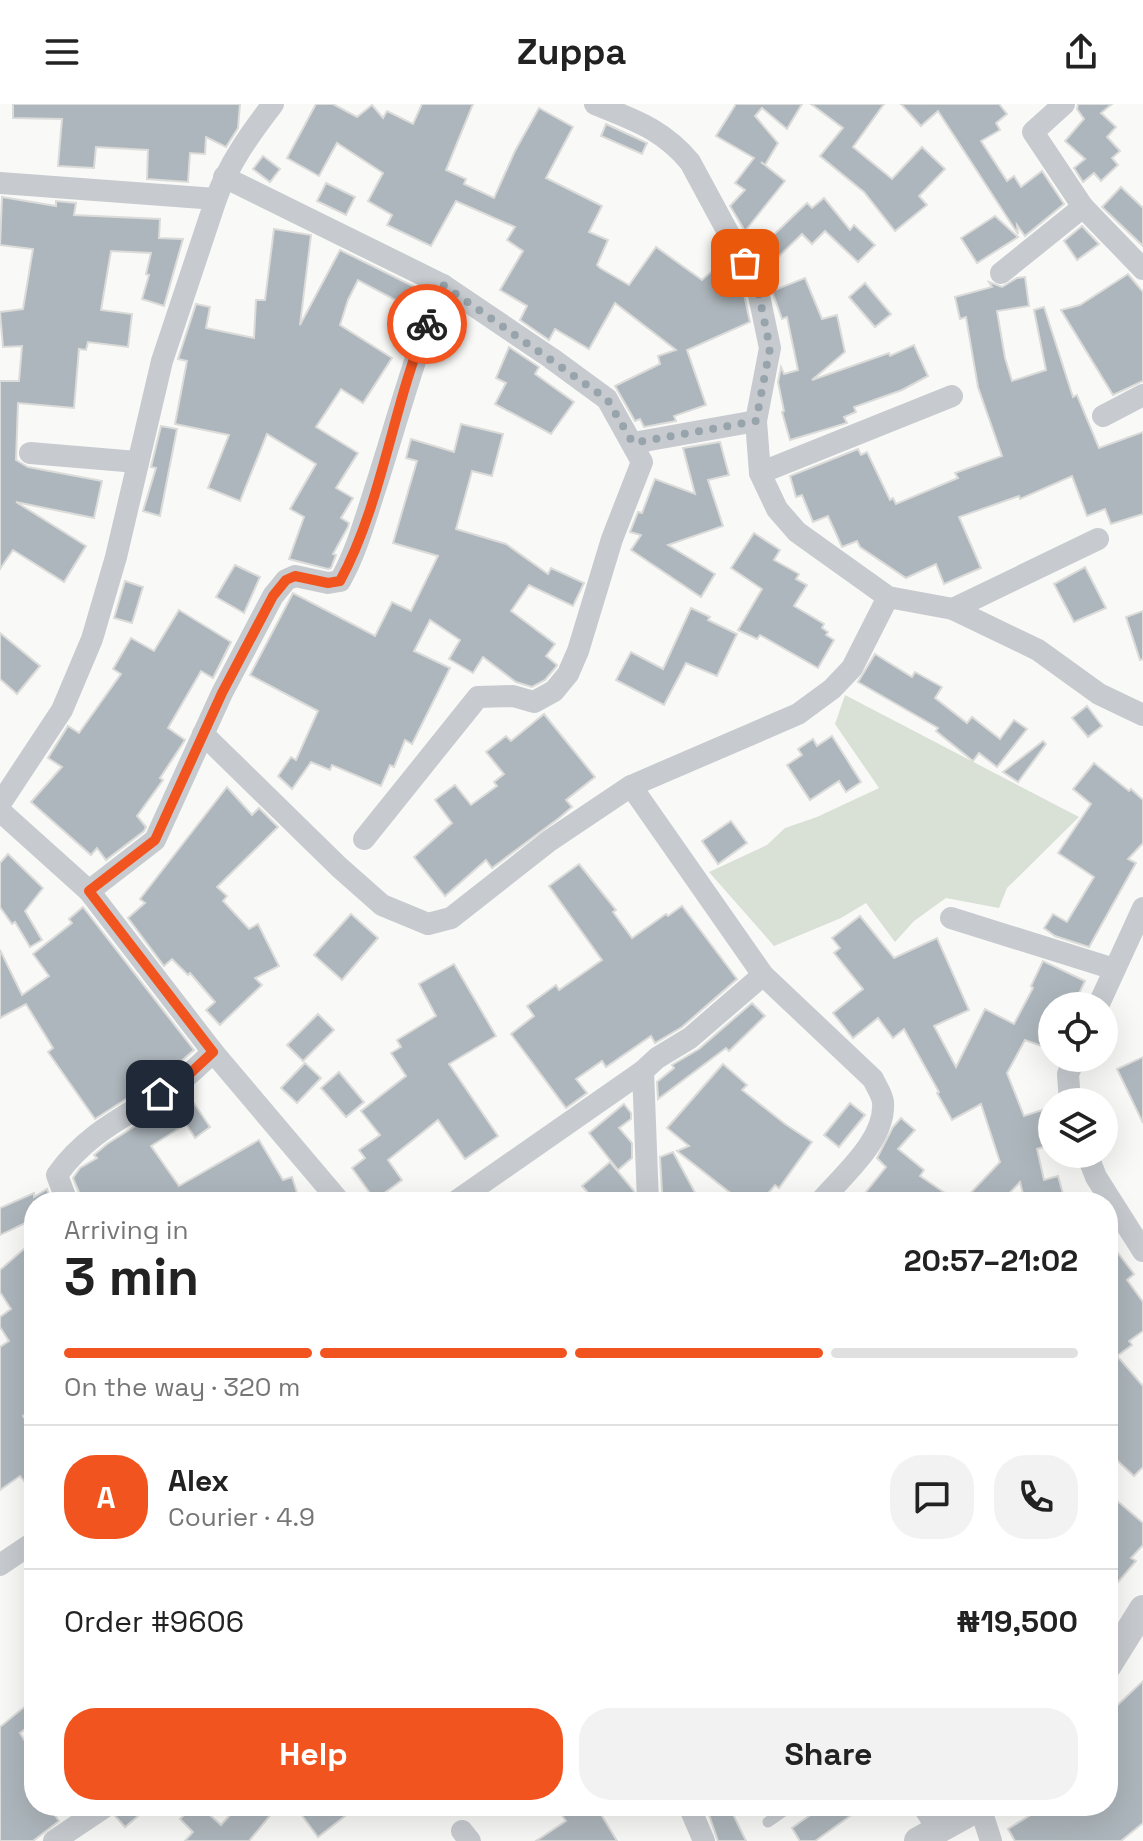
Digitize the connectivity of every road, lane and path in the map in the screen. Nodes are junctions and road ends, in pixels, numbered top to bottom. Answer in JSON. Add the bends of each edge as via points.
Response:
{"nodes":[{"id":1,"x":273,"y":104,"type":"edge"},
{"id":2,"x":595,"y":104,"type":"edge"},
{"id":3,"x":1064,"y":104,"type":"edge"},
{"id":4,"x":224,"y":177,"type":"junction"},
{"id":5,"x":0,"y":183,"type":"edge"},
{"id":6,"x":216,"y":199,"type":"junction"},
{"id":7,"x":1083,"y":207,"type":"junction"},
{"id":8,"x":1141,"y":263,"type":"edge"},
{"id":9,"x":1001,"y":273,"type":"dead end"},
{"id":10,"x":443,"y":285,"type":"junction"},
{"id":11,"x":1143,"y":395,"type":"edge"},
{"id":12,"x":952,"y":396,"type":"dead end"},
{"id":13,"x":1103,"y":416,"type":"dead end"},
{"id":14,"x":756,"y":421,"type":"junction"},
{"id":15,"x":633,"y":443,"type":"junction"},
{"id":16,"x":30,"y":453,"type":"dead end"},
{"id":17,"x":137,"y":462,"type":"junction"},
{"id":18,"x":760,"y":473,"type":"junction"},
{"id":19,"x":1098,"y":539,"type":"dead end"},
{"id":20,"x":888,"y":597,"type":"junction"},
{"id":21,"x":953,"y":609,"type":"junction"},
{"id":22,"x":1143,"y":715,"type":"edge"},
{"id":23,"x":203,"y":734,"type":"junction"},
{"id":24,"x":631,"y":786,"type":"junction"},
{"id":25,"x":0,"y":804,"type":"edge"},
{"id":26,"x":0,"y":811,"type":"edge"},
{"id":27,"x":364,"y":839,"type":"dead end"},
{"id":28,"x":89,"y":891,"type":"junction"},
{"id":29,"x":1143,"y":908,"type":"edge"},
{"id":30,"x":951,"y":918,"type":"dead end"},
{"id":31,"x":1114,"y":969,"type":"junction"},
{"id":32,"x":763,"y":975,"type":"junction"},
{"id":33,"x":1104,"y":992,"type":"edge"},
{"id":34,"x":213,"y":1052,"type":"junction"},
{"id":35,"x":643,"y":1071,"type":"junction"},
{"id":36,"x":1092,"y":1168,"type":"edge"},
{"id":37,"x":63,"y":1192,"type":"edge"},
{"id":38,"x":330,"y":1192,"type":"edge"},
{"id":39,"x":469,"y":1192,"type":"edge"},
{"id":40,"x":648,"y":1192,"type":"edge"},
{"id":41,"x":829,"y":1192,"type":"edge"},
{"id":42,"x":1106,"y":1192,"type":"edge"},
{"id":43,"x":1118,"y":1212,"type":"edge"},
{"id":44,"x":1143,"y":1251,"type":"edge"},
{"id":45,"x":24,"y":1549,"type":"edge"},
{"id":46,"x":0,"y":1565,"type":"edge"},
{"id":47,"x":1143,"y":1609,"type":"edge"},
{"id":48,"x":1118,"y":1649,"type":"edge"},
{"id":49,"x":91,"y":1816,"type":"edge"},
{"id":50,"x":693,"y":1816,"type":"edge"},
{"id":51,"x":777,"y":1816,"type":"edge"},
{"id":52,"x":954,"y":1816,"type":"edge"},
{"id":53,"x":984,"y":1816,"type":"edge"},
{"id":54,"x":768,"y":1822,"type":"dead end"},
{"id":55,"x":926,"y":1825,"type":"edge"},
{"id":56,"x":54,"y":1841,"type":"edge"},
{"id":57,"x":704,"y":1841,"type":"edge"},
{"id":58,"x":991,"y":1841,"type":"edge"}],
"edges":[{"from":1,"to":4,"type":"street"},
{"from":2,"to":14,"type":"street","via":[[654,129],[675,144],[757,286],[770,348]]},
{"from":3,"to":7,"type":"street","via":[[1033,132]]},
{"from":4,"to":6,"type":"street"},
{"from":4,"to":10,"type":"street"},
{"from":5,"to":6,"type":"street"},
{"from":6,"to":17,"type":"street","via":[[162,361]]},
{"from":7,"to":8,"type":"street"},
{"from":7,"to":9,"type":"street"},
{"from":10,"to":15,"type":"street","via":[[607,399]]},
{"from":10,"to":23,"type":"street","via":[[349,565],[340,581],[295,576],[286,580]]},
{"from":11,"to":13,"type":"street"},
{"from":12,"to":18,"type":"street"},
{"from":14,"to":15,"type":"street"},
{"from":14,"to":18,"type":"street"},
{"from":15,"to":27,"type":"street","via":[[642,462],[568,674],[554,691],[534,702],[513,696],[478,697]]},
{"from":16,"to":17,"type":"street"},
{"from":17,"to":25,"type":"street","via":[[92,639],[62,710]]},
{"from":18,"to":20,"type":"street","via":[[777,509],[797,532]]},
{"from":19,"to":21,"type":"street"},
{"from":20,"to":21,"type":"street"},
{"from":20,"to":24,"type":"street","via":[[852,668],[832,689],[798,714]]},
{"from":21,"to":22,"type":"street","via":[[1038,650],[1099,694]]},
{"from":23,"to":24,"type":"street","via":[[382,905],[428,924],[451,918],[549,841]]},
{"from":23,"to":28,"type":"street","via":[[155,840]]},
{"from":24,"to":32,"type":"street"},
{"from":26,"to":28,"type":"street"},
{"from":28,"to":34,"type":"street"},
{"from":29,"to":31,"type":"street"},
{"from":30,"to":31,"type":"street"},
{"from":31,"to":33,"type":"street"},
{"from":32,"to":35,"type":"street"},
{"from":32,"to":41,"type":"street","via":[[873,1079],[883,1099],[881,1124]]},
{"from":34,"to":37,"type":"street","via":[[184,1079],[71,1154],[57,1175]]},
{"from":34,"to":38,"type":"street"},
{"from":35,"to":39,"type":"street"},
{"from":35,"to":40,"type":"street"},
{"from":36,"to":42,"type":"street"},
{"from":43,"to":44,"type":"street"},
{"from":45,"to":46,"type":"street"},
{"from":47,"to":48,"type":"street"},
{"from":49,"to":56,"type":"street"},
{"from":50,"to":57,"type":"street"},
{"from":51,"to":54,"type":"lane"},
{"from":52,"to":55,"type":"street"},
{"from":53,"to":58,"type":"street"}]}
